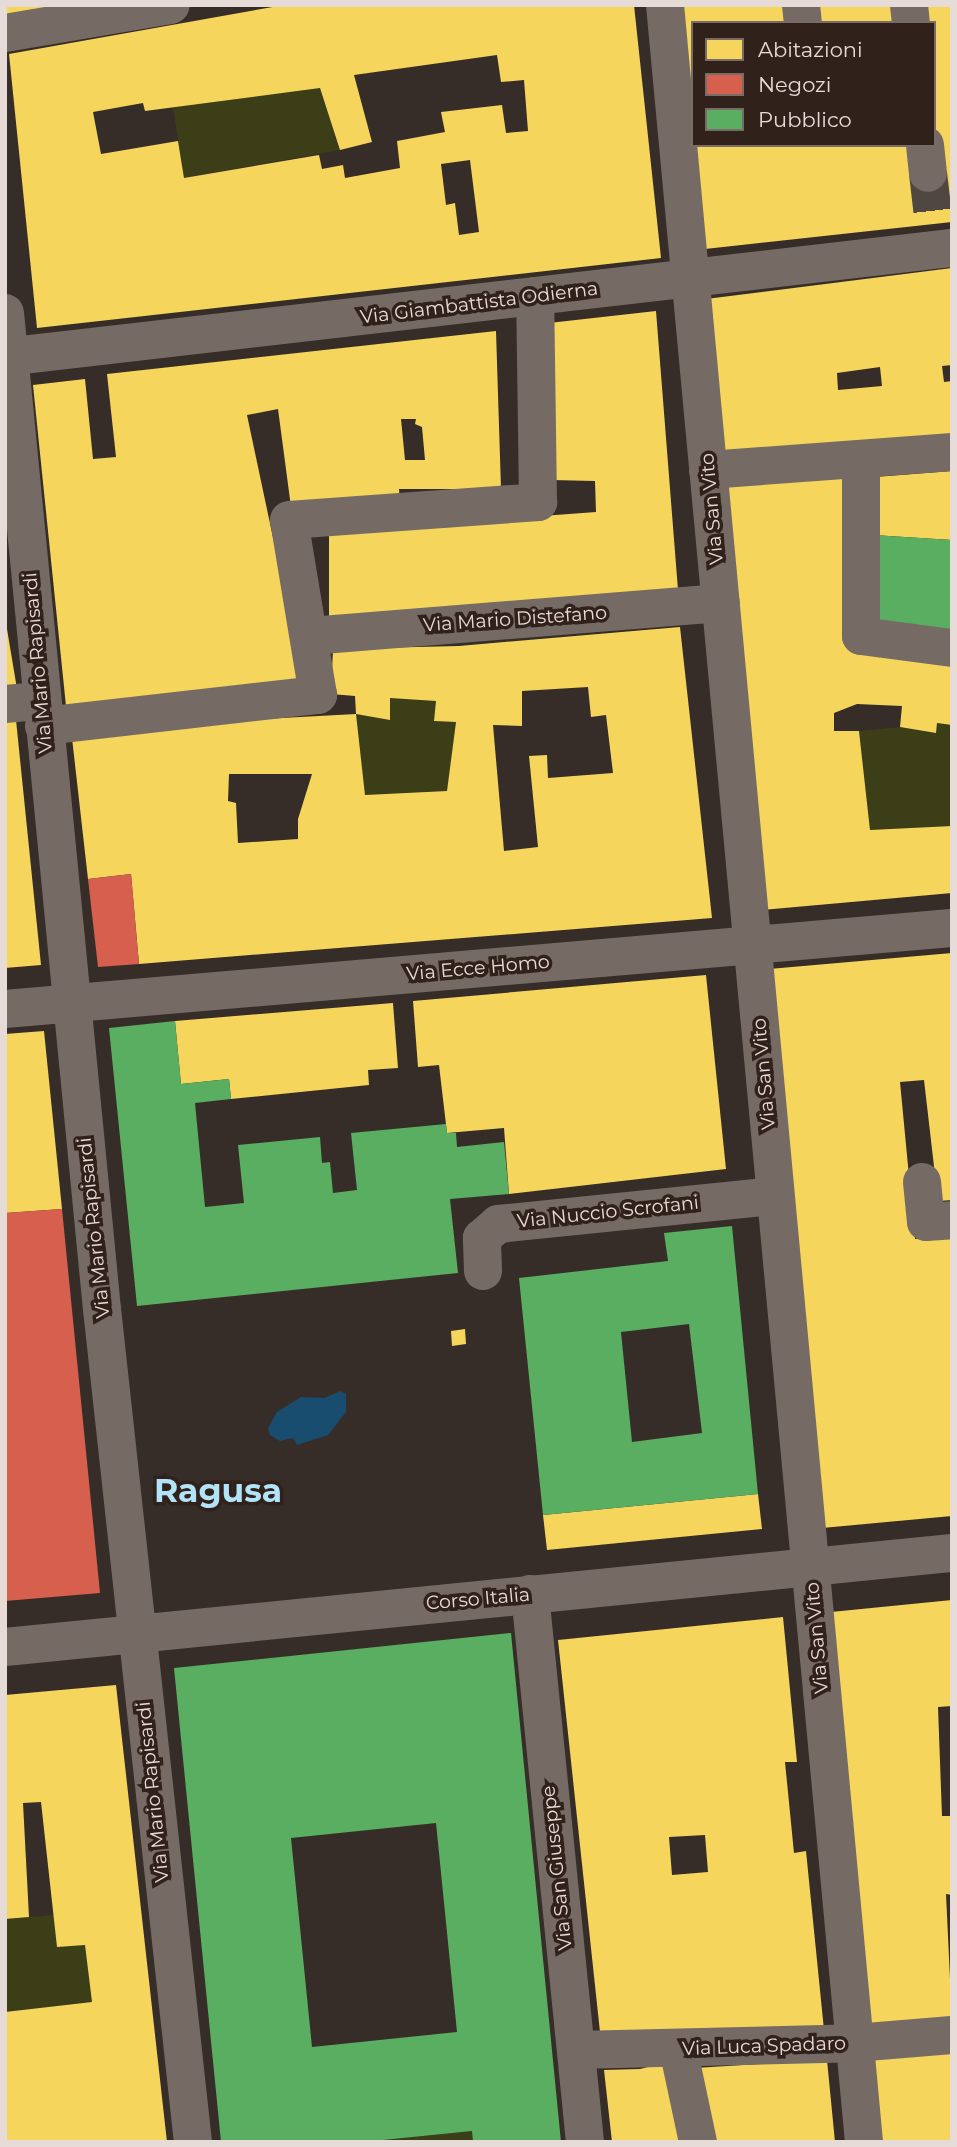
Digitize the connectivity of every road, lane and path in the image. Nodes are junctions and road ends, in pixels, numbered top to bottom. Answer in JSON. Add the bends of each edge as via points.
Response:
{"nodes":[{"id":1,"x":171,"y":5,"type":"edge"},
{"id":2,"x":665,"y":5,"type":"edge"},
{"id":3,"x":119,"y":10,"type":"edge"},
{"id":4,"x":5,"y":33,"type":"edge"},
{"id":5,"x":941,"y":240,"type":"edge"},
{"id":6,"x":691,"y":278,"type":"junction"},
{"id":7,"x":535,"y":296,"type":"junction"},
{"id":8,"x":5,"y":313,"type":"edge"},
{"id":9,"x":7,"y":357,"type":"edge"},
{"id":10,"x":952,"y":452,"type":"edge"},
{"id":11,"x":861,"y":460,"type":"junction"},
{"id":12,"x":708,"y":470,"type":"junction"},
{"id":13,"x":16,"y":556,"type":"edge"},
{"id":14,"x":721,"y":603,"type":"junction"},
{"id":15,"x":310,"y":636,"type":"junction"},
{"id":16,"x":952,"y":648,"type":"edge"},
{"id":17,"x":30,"y":710,"type":"edge"},
{"id":18,"x":952,"y":928,"type":"edge"},
{"id":19,"x":752,"y":943,"type":"junction"},
{"id":20,"x":71,"y":1004,"type":"junction"},
{"id":21,"x":5,"y":1009,"type":"edge"},
{"id":22,"x":922,"y":1182,"type":"dead end"},
{"id":23,"x":774,"y":1196,"type":"junction"},
{"id":24,"x":952,"y":1220,"type":"edge"},
{"id":25,"x":483,"y":1271,"type":"dead end"},
{"id":26,"x":952,"y":1553,"type":"edge"},
{"id":27,"x":810,"y":1567,"type":"junction"},
{"id":28,"x":530,"y":1594,"type":"junction"},
{"id":29,"x":136,"y":1633,"type":"junction"},
{"id":30,"x":5,"y":1647,"type":"edge"},
{"id":31,"x":952,"y":2035,"type":"edge"},
{"id":32,"x":855,"y":2043,"type":"junction"},
{"id":33,"x":678,"y":2048,"type":"junction"},
{"id":34,"x":576,"y":2050,"type":"junction"},
{"id":35,"x":193,"y":2142,"type":"edge"},
{"id":36,"x":584,"y":2142,"type":"edge"},
{"id":37,"x":698,"y":2142,"type":"edge"},
{"id":38,"x":864,"y":2142,"type":"edge"}],
"edges":[{"from":1,"to":3,"type":"street"},
{"from":2,"to":6,"type":"street","name":"Via San Vito"},
{"from":3,"to":4,"type":"street"},
{"from":5,"to":6,"type":"street","name":"Via Giambattista Odierna"},
{"from":6,"to":7,"type":"street","name":"Via Giambattista Odierna"},
{"from":6,"to":12,"type":"street","name":"Via San Vito"},
{"from":7,"to":9,"type":"street","name":"Via Giambattista Odierna"},
{"from":7,"to":15,"type":"street","via":[[538,502],[289,520]]},
{"from":8,"to":9,"type":"street","name":"Via Mario Rapisardi"},
{"from":9,"to":13,"type":"street","name":"Via Mario Rapisardi"},
{"from":10,"to":11,"type":"street"},
{"from":11,"to":12,"type":"street"},
{"from":11,"to":16,"type":"street","via":[[861,636]]},
{"from":12,"to":14,"type":"street","name":"Via San Vito"},
{"from":13,"to":17,"type":"street","name":"Via Mario Rapisardi"},
{"from":14,"to":15,"type":"street","name":"Via Mario Distefano"},
{"from":14,"to":19,"type":"street","name":"Via San Vito"},
{"from":15,"to":17,"type":"street","via":[[317,695]]},
{"from":17,"to":20,"type":"street","name":"Via Mario Rapisardi"},
{"from":18,"to":19,"type":"street","name":"Via Ecce Homo"},
{"from":19,"to":20,"type":"street","name":"Via Ecce Homo"},
{"from":19,"to":23,"type":"street","name":"Via San Vito"},
{"from":20,"to":21,"type":"street","name":"Via Ecce Homo"},
{"from":20,"to":29,"type":"street","name":"Via Mario Rapisardi"},
{"from":22,"to":24,"type":"street","via":[[926,1222]]},
{"from":23,"to":25,"type":"street","name":"Via Nuccio Scrofani","via":[[498,1224],[482,1238]]},
{"from":23,"to":27,"type":"street","name":"Via San Vito"},
{"from":26,"to":27,"type":"street","name":"Corso Italia"},
{"from":27,"to":28,"type":"street","name":"Corso Italia"},
{"from":27,"to":32,"type":"street","name":"Via San Vito"},
{"from":28,"to":29,"type":"street","name":"Corso Italia"},
{"from":28,"to":34,"type":"street","name":"Via San Giuseppe"},
{"from":29,"to":30,"type":"street","name":"Corso Italia"},
{"from":29,"to":35,"type":"street","name":"Via Mario Rapisardi"},
{"from":31,"to":32,"type":"street","name":"Via Luca Spadaro"},
{"from":32,"to":33,"type":"street","name":"Via Luca Spadaro"},
{"from":32,"to":38,"type":"street","name":"Via San Vito"},
{"from":33,"to":34,"type":"street","name":"Via Luca Spadaro"},
{"from":33,"to":37,"type":"street"},
{"from":34,"to":36,"type":"street","name":"Via San Giuseppe"}]}
